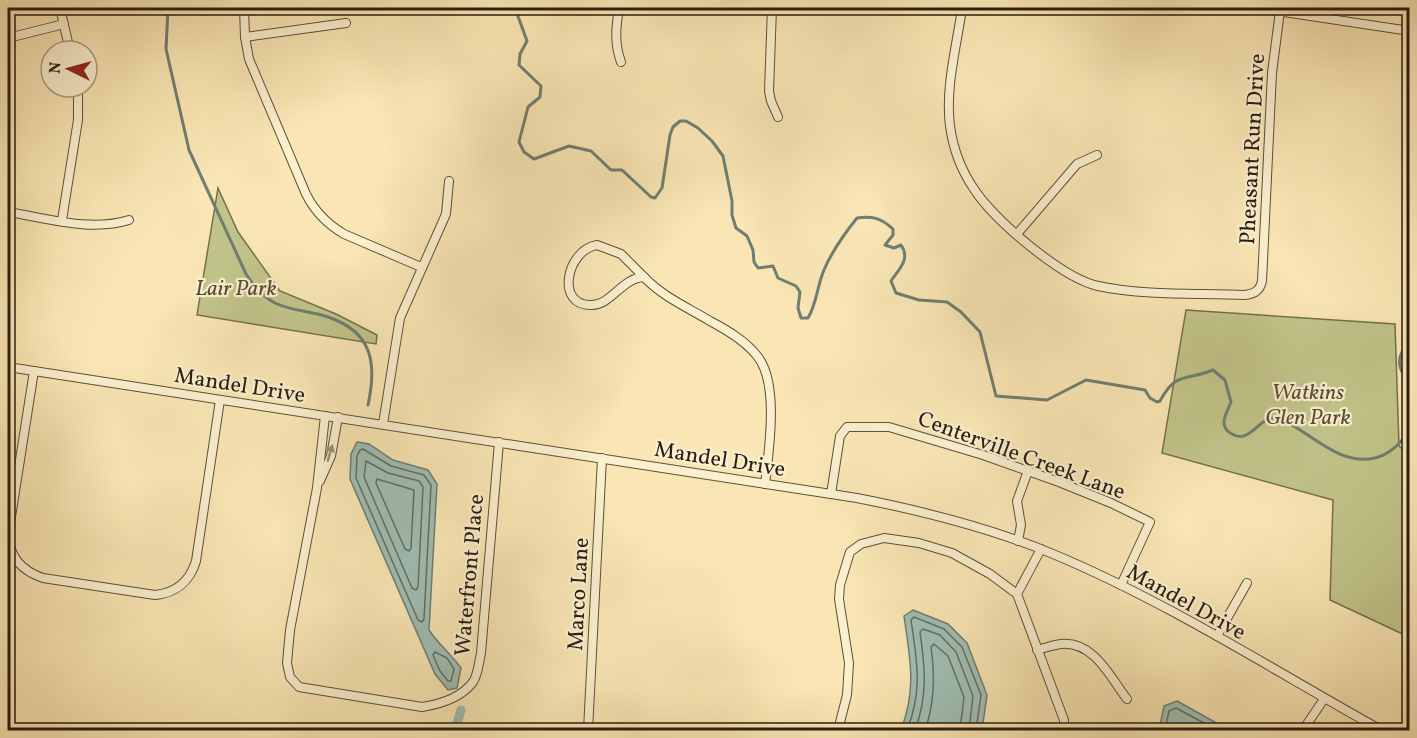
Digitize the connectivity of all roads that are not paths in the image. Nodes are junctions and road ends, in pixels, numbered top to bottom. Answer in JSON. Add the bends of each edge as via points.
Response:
{"nodes":[{"id":1,"x":60,"y":8,"type":"edge"},
{"id":2,"x":243,"y":8,"type":"edge"},
{"id":3,"x":619,"y":8,"type":"edge"},
{"id":4,"x":772,"y":8,"type":"edge"},
{"id":5,"x":963,"y":8,"type":"edge"},
{"id":6,"x":1257,"y":8,"type":"edge"},
{"id":7,"x":1280,"y":11,"type":"junction"},
{"id":8,"x":346,"y":23,"type":"dead end"},
{"id":9,"x":64,"y":24,"type":"junction"},
{"id":10,"x":1410,"y":31,"type":"edge"},
{"id":11,"x":245,"y":37,"type":"junction"},
{"id":12,"x":8,"y":38,"type":"edge"},
{"id":13,"x":67,"y":39,"type":"edge"},
{"id":14,"x":621,"y":62,"type":"dead end"},
{"id":15,"x":78,"y":99,"type":"edge"},
{"id":16,"x":778,"y":117,"type":"dead end"},
{"id":17,"x":1097,"y":155,"type":"dead end"},
{"id":18,"x":449,"y":181,"type":"dead end"},
{"id":19,"x":8,"y":212,"type":"edge"},
{"id":20,"x":129,"y":219,"type":"dead end"},
{"id":21,"x":62,"y":220,"type":"junction"},
{"id":22,"x":1017,"y":234,"type":"junction"},
{"id":23,"x":421,"y":267,"type":"junction"},
{"id":24,"x":644,"y":277,"type":"junction"},
{"id":25,"x":8,"y":367,"type":"edge"},
{"id":26,"x":34,"y":371,"type":"junction"},
{"id":27,"x":220,"y":400,"type":"junction"},
{"id":28,"x":325,"y":416,"type":"junction"},
{"id":29,"x":338,"y":417,"type":"junction"},
{"id":30,"x":383,"y":424,"type":"junction"},
{"id":31,"x":499,"y":442,"type":"junction"},
{"id":32,"x":602,"y":458,"type":"junction"},
{"id":33,"x":1028,"y":471,"type":"junction"},
{"id":34,"x":765,"y":484,"type":"junction"},
{"id":35,"x":316,"y":488,"type":"junction"},
{"id":36,"x":831,"y":494,"type":"junction"},
{"id":37,"x":1018,"y":541,"type":"junction"},
{"id":38,"x":1041,"y":549,"type":"junction"},
{"id":39,"x":1247,"y":583,"type":"dead end"},
{"id":40,"x":1121,"y":585,"type":"junction"},
{"id":41,"x":1017,"y":594,"type":"junction"},
{"id":42,"x":1217,"y":636,"type":"junction"},
{"id":43,"x":1037,"y":650,"type":"junction"},
{"id":44,"x":1127,"y":699,"type":"dead end"},
{"id":45,"x":1324,"y":699,"type":"junction"},
{"id":46,"x":588,"y":730,"type":"edge"},
{"id":47,"x":838,"y":730,"type":"edge"},
{"id":48,"x":1064,"y":730,"type":"edge"},
{"id":49,"x":1303,"y":730,"type":"edge"},
{"id":50,"x":1381,"y":730,"type":"edge"}],
"edges":[{"from":1,"to":9,"type":"street"},
{"from":2,"to":11,"type":"street"},
{"from":3,"to":14,"type":"street","via":[[616,45]]},
{"from":4,"to":16,"type":"street","via":[[769,92]]},
{"from":5,"to":22,"type":"street","via":[[950,92],[953,141],[973,189]]},
{"from":6,"to":7,"type":"street"},
{"from":7,"to":10,"type":"street"},
{"from":7,"to":22,"type":"street","name":"Pheasant Run Drive","via":[[1272,73],[1260,288],[1244,296],[1098,286],[1058,268]]},
{"from":8,"to":11,"type":"street"},
{"from":9,"to":12,"type":"street"},
{"from":9,"to":13,"type":"street"},
{"from":11,"to":23,"type":"street","via":[[257,80],[317,212],[344,234]]},
{"from":15,"to":21,"type":"street"},
{"from":17,"to":22,"type":"street","via":[[1077,164]]},
{"from":18,"to":23,"type":"street","via":[[446,214]]},
{"from":19,"to":21,"type":"street"},
{"from":20,"to":21,"type":"street","via":[[104,225]]},
{"from":23,"to":30,"type":"street","via":[[400,318]]},
{"from":24,"to":24,"type":"street","via":[[621,254],[597,245],[575,259],[569,285],[574,298],[592,305],[600,304],[632,279]]},
{"from":24,"to":34,"type":"street","via":[[676,303],[736,336],[758,357],[770,387]]},
{"from":25,"to":26,"type":"street","name":"Mandel Drive"},
{"from":26,"to":27,"type":"street","name":"Mandel Drive"},
{"from":26,"to":27,"type":"street","via":[[8,536],[11,552],[19,564],[43,578],[155,595],[184,583],[196,561]]},
{"from":27,"to":28,"type":"street","name":"Mandel Drive"},
{"from":28,"to":29,"type":"street","name":"Mandel Drive"},
{"from":28,"to":35,"type":"street","name":"Waterfront Place"},
{"from":29,"to":30,"type":"street","name":"Mandel Drive"},
{"from":35,"to":29,"type":"street","name":"Waterfront Place","one_way":true,"via":[[331,456]]},
{"from":30,"to":31,"type":"street","name":"Mandel Drive"},
{"from":31,"to":32,"type":"street","name":"Mandel Drive"},
{"from":31,"to":35,"type":"street","name":"Waterfront Place","via":[[481,654],[475,680],[439,705],[422,707],[299,687],[290,677],[287,663],[291,630]]},
{"from":32,"to":34,"type":"street","name":"Mandel Drive"},
{"from":32,"to":46,"type":"street","name":"Marco Lane"},
{"from":33,"to":36,"type":"street","name":"Centerville Creek Lane","via":[[889,427],[847,426],[840,436]]},
{"from":33,"to":37,"type":"street","via":[[1017,501],[1021,525]]},
{"from":33,"to":40,"type":"street","name":"Centerville Creek Lane","via":[[1150,522]]},
{"from":34,"to":36,"type":"street","name":"Mandel Drive"},
{"from":36,"to":37,"type":"street","name":"Mandel Drive","via":[[901,507]]},
{"from":37,"to":38,"type":"street","name":"Mandel Drive"},
{"from":38,"to":40,"type":"street","name":"Mandel Drive"},
{"from":38,"to":41,"type":"street"},
{"from":39,"to":42,"type":"street"},
{"from":40,"to":42,"type":"street","name":"Mandel Drive"},
{"from":41,"to":43,"type":"street"},
{"from":41,"to":47,"type":"street","via":[[952,553],[919,543],[884,538],[861,544],[850,552],[839,599],[849,663],[847,695]]},
{"from":42,"to":45,"type":"street","name":"Mandel Drive"},
{"from":43,"to":44,"type":"street","via":[[1060,644],[1091,651]]},
{"from":43,"to":48,"type":"street","via":[[1064,720]]},
{"from":45,"to":49,"type":"street"},
{"from":45,"to":50,"type":"street","name":"Mandel Drive"}]}
